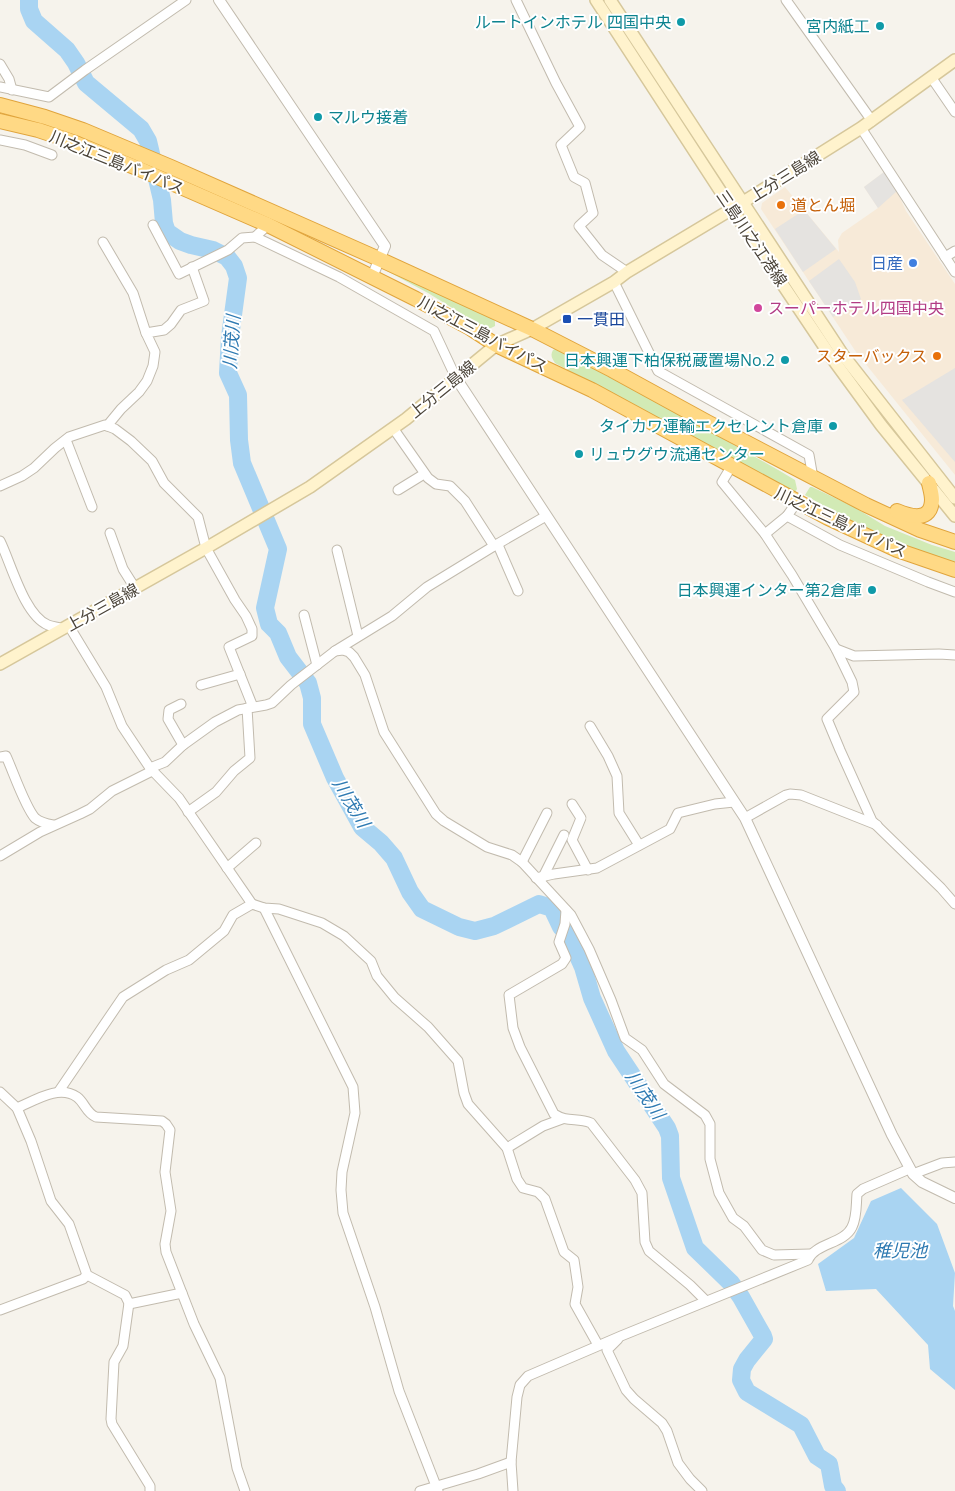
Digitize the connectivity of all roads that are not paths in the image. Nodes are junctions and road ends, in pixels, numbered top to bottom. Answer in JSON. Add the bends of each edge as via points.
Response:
{"nodes":[{"id":1,"x":186,"y":0,"type":"edge"},
{"id":2,"x":219,"y":0,"type":"edge"},
{"id":3,"x":516,"y":0,"type":"edge"},
{"id":4,"x":596,"y":0,"type":"edge"},
{"id":5,"x":610,"y":0,"type":"edge"},
{"id":6,"x":786,"y":0,"type":"edge"},
{"id":7,"x":955,"y":60,"type":"edge"},
{"id":8,"x":0,"y":64,"type":"edge"},
{"id":9,"x":931,"y":77,"type":"junction"},
{"id":10,"x":0,"y":87,"type":"edge"},
{"id":11,"x":12,"y":90,"type":"junction"},
{"id":12,"x":0,"y":105,"type":"edge"},
{"id":13,"x":955,"y":112,"type":"edge"},
{"id":14,"x":872,"y":121,"type":"junction"},
{"id":15,"x":0,"y":122,"type":"edge"},
{"id":16,"x":861,"y":128,"type":"junction"},
{"id":17,"x":0,"y":140,"type":"edge"},
{"id":18,"x":52,"y":155,"type":"dead end"},
{"id":19,"x":737,"y":206,"type":"junction"},
{"id":20,"x":153,"y":225,"type":"dead end"},
{"id":21,"x":268,"y":225,"type":"junction"},
{"id":22,"x":255,"y":237,"type":"junction"},
{"id":23,"x":103,"y":242,"type":"dead end"},
{"id":24,"x":955,"y":251,"type":"edge"},
{"id":25,"x":945,"y":257,"type":"junction"},
{"id":26,"x":379,"y":259,"type":"junction"},
{"id":27,"x":192,"y":267,"type":"junction"},
{"id":28,"x":627,"y":272,"type":"junction"},
{"id":29,"x":955,"y":272,"type":"edge"},
{"id":30,"x":372,"y":277,"type":"junction"},
{"id":31,"x":614,"y":282,"type":"junction"},
{"id":32,"x":532,"y":329,"type":"junction"},
{"id":33,"x":146,"y":333,"type":"junction"},
{"id":34,"x":496,"y":345,"type":"junction"},
{"id":35,"x":456,"y":378,"type":"junction"},
{"id":36,"x":107,"y":426,"type":"junction"},
{"id":37,"x":393,"y":428,"type":"junction"},
{"id":38,"x":66,"y":440,"type":"junction"},
{"id":39,"x":731,"y":467,"type":"junction"},
{"id":40,"x":424,"y":474,"type":"junction"},
{"id":41,"x":813,"y":478,"type":"junction"},
{"id":42,"x":929,"y":483,"type":"junction"},
{"id":43,"x":0,"y":486,"type":"edge"},
{"id":44,"x":398,"y":490,"type":"dead end"},
{"id":45,"x":955,"y":498,"type":"edge"},
{"id":46,"x":797,"y":502,"type":"junction"},
{"id":47,"x":92,"y":507,"type":"dead end"},
{"id":48,"x":546,"y":516,"type":"junction"},
{"id":49,"x":787,"y":516,"type":"junction"},
{"id":50,"x":955,"y":516,"type":"edge"},
{"id":51,"x":110,"y":533,"type":"dead end"},
{"id":52,"x":764,"y":534,"type":"junction"},
{"id":53,"x":0,"y":541,"type":"edge"},
{"id":54,"x":955,"y":542,"type":"edge"},
{"id":55,"x":496,"y":546,"type":"junction"},
{"id":56,"x":206,"y":548,"type":"junction"},
{"id":57,"x":337,"y":550,"type":"dead end"},
{"id":58,"x":955,"y":570,"type":"edge"},
{"id":59,"x":135,"y":588,"type":"junction"},
{"id":60,"x":518,"y":591,"type":"dead end"},
{"id":61,"x":955,"y":592,"type":"edge"},
{"id":62,"x":304,"y":614,"type":"dead end"},
{"id":63,"x":66,"y":627,"type":"junction"},
{"id":64,"x":358,"y":636,"type":"junction"},
{"id":65,"x":836,"y":649,"type":"junction"},
{"id":66,"x":335,"y":651,"type":"junction"},
{"id":67,"x":955,"y":655,"type":"edge"},
{"id":68,"x":0,"y":664,"type":"edge"},
{"id":69,"x":317,"y":665,"type":"junction"},
{"id":70,"x":240,"y":674,"type":"junction"},
{"id":71,"x":200,"y":685,"type":"dead end"},
{"id":72,"x":182,"y":704,"type":"dead end"},
{"id":73,"x":250,"y":707,"type":"junction"},
{"id":74,"x":590,"y":726,"type":"dead end"},
{"id":75,"x":183,"y":744,"type":"junction"},
{"id":76,"x":0,"y":758,"type":"edge"},
{"id":77,"x":151,"y":770,"type":"junction"},
{"id":78,"x":734,"y":802,"type":"junction"},
{"id":79,"x":572,"y":804,"type":"dead end"},
{"id":80,"x":188,"y":812,"type":"junction"},
{"id":81,"x":547,"y":813,"type":"dead end"},
{"id":82,"x":745,"y":818,"type":"junction"},
{"id":83,"x":877,"y":825,"type":"junction"},
{"id":84,"x":54,"y":826,"type":"junction"},
{"id":85,"x":564,"y":835,"type":"dead end"},
{"id":86,"x":256,"y":843,"type":"dead end"},
{"id":87,"x":639,"y":845,"type":"junction"},
{"id":88,"x":0,"y":856,"type":"edge"},
{"id":89,"x":522,"y":862,"type":"junction"},
{"id":90,"x":227,"y":868,"type":"junction"},
{"id":91,"x":588,"y":870,"type":"junction"},
{"id":92,"x":540,"y":878,"type":"junction"},
{"id":93,"x":252,"y":904,"type":"junction"},
{"id":94,"x":955,"y":904,"type":"edge"},
{"id":95,"x":264,"y":908,"type":"junction"},
{"id":96,"x":566,"y":910,"type":"junction"},
{"id":97,"x":58,"y":1091,"type":"junction"},
{"id":98,"x":0,"y":1092,"type":"edge"},
{"id":99,"x":17,"y":1108,"type":"junction"},
{"id":100,"x":562,"y":1119,"type":"junction"},
{"id":101,"x":507,"y":1148,"type":"junction"},
{"id":102,"x":955,"y":1162,"type":"edge"},
{"id":103,"x":911,"y":1171,"type":"junction"},
{"id":104,"x":955,"y":1198,"type":"edge"},
{"id":105,"x":810,"y":1254,"type":"junction"},
{"id":106,"x":87,"y":1275,"type":"junction"},
{"id":107,"x":182,"y":1293,"type":"junction"},
{"id":108,"x":706,"y":1301,"type":"junction"},
{"id":109,"x":129,"y":1304,"type":"junction"},
{"id":110,"x":0,"y":1310,"type":"edge"},
{"id":111,"x":621,"y":1336,"type":"junction"},
{"id":112,"x":598,"y":1346,"type":"junction"},
{"id":113,"x":511,"y":1462,"type":"junction"},
{"id":114,"x":437,"y":1488,"type":"edge"},
{"id":115,"x":150,"y":1491,"type":"edge"},
{"id":116,"x":245,"y":1491,"type":"edge"},
{"id":117,"x":420,"y":1491,"type":"edge"},
{"id":118,"x":513,"y":1491,"type":"edge"},
{"id":119,"x":702,"y":1491,"type":"edge"}],
"edges":[{"from":1,"to":11,"type":"street","via":[[49,97]]},
{"from":2,"to":26,"type":"street","via":[[385,246]]},
{"from":3,"to":28,"type":"street","via":[[580,127],[561,145],[574,177],[585,184],[593,213],[579,226],[602,255]]},
{"from":4,"to":19,"type":"main road","name":"三島川之江港線"},
{"from":5,"to":19,"type":"main road","name":"三島川之江港線"},
{"from":6,"to":14,"type":"street"},
{"from":7,"to":9,"type":"main road","name":"上分三島線"},
{"from":8,"to":11,"type":"street"},
{"from":9,"to":13,"type":"street"},
{"from":9,"to":14,"type":"main road","name":"上分三島線"},
{"from":10,"to":11,"type":"street"},
{"from":12,"to":26,"type":"highway","name":"川之江三島バイパス","via":[[83,130]]},
{"from":14,"to":16,"type":"main road","name":"上分三島線"},
{"from":15,"to":21,"type":"highway","name":"川之江三島バイパス","via":[[68,140]]},
{"from":16,"to":19,"type":"main road","name":"上分三島線"},
{"from":16,"to":25,"type":"street"},
{"from":17,"to":18,"type":"street"},
{"from":19,"to":28,"type":"main road","name":"上分三島線"},
{"from":19,"to":42,"type":"main road","name":"三島川之江港線","via":[[848,380]]},
{"from":19,"to":45,"type":"main road","name":"三島川之江港線","via":[[853,369]]},
{"from":20,"to":27,"type":"street","via":[[179,274]]},
{"from":21,"to":22,"type":"street"},
{"from":21,"to":30,"type":"highway","name":"川之江三島バイパス"},
{"from":22,"to":27,"type":"street","via":[[242,238],[228,250]]},
{"from":22,"to":35,"type":"street","via":[[339,278],[434,331]]},
{"from":23,"to":33,"type":"street","via":[[133,293]]},
{"from":24,"to":25,"type":"street"},
{"from":25,"to":29,"type":"street"},
{"from":26,"to":30,"type":"street"},
{"from":26,"to":32,"type":"highway","name":"川之江三島バイパス"},
{"from":27,"to":33,"type":"street","via":[[204,301],[181,310],[164,330]]},
{"from":28,"to":31,"type":"main road","name":"上分三島線"},
{"from":30,"to":34,"type":"highway","name":"川之江三島バイパス"},
{"from":31,"to":32,"type":"main road","name":"上分三島線"},
{"from":31,"to":41,"type":"street","via":[[658,371],[809,455]]},
{"from":32,"to":34,"type":"main road","name":"上分三島線"},
{"from":32,"to":41,"type":"highway","name":"川之江三島バイパス"},
{"from":33,"to":36,"type":"street","via":[[155,352],[147,381]]},
{"from":34,"to":35,"type":"main road","name":"上分三島線"},
{"from":34,"to":39,"type":"highway","name":"川之江三島バイパス","via":[[592,390]]},
{"from":35,"to":37,"type":"main road","name":"上分三島線"},
{"from":35,"to":48,"type":"street"},
{"from":36,"to":38,"type":"street"},
{"from":36,"to":56,"type":"street","via":[[152,460],[164,483],[198,517]]},
{"from":37,"to":40,"type":"street"},
{"from":37,"to":56,"type":"main road","name":"上分三島線","via":[[310,487]]},
{"from":38,"to":43,"type":"street","via":[[34,468]]},
{"from":38,"to":47,"type":"street"},
{"from":39,"to":46,"type":"highway","name":"川之江三島バイパス"},
{"from":39,"to":52,"type":"street","via":[[722,482]]},
{"from":40,"to":44,"type":"street"},
{"from":40,"to":55,"type":"street","via":[[436,484],[450,486],[465,501]]},
{"from":41,"to":42,"type":"highway","via":[[916,517],[922,516],[930,507]]},
{"from":41,"to":54,"type":"highway","name":"川之江三島バイパス","via":[[920,530]]},
{"from":42,"to":50,"type":"main road","name":"三島川之江港線"},
{"from":46,"to":49,"type":"street"},
{"from":46,"to":58,"type":"highway","name":"川之江三島バイパス","via":[[897,550]]},
{"from":48,"to":55,"type":"street"},
{"from":48,"to":78,"type":"street"},
{"from":49,"to":52,"type":"street"},
{"from":49,"to":61,"type":"street","via":[[840,545]]},
{"from":51,"to":59,"type":"street","via":[[123,569]]},
{"from":52,"to":65,"type":"street"},
{"from":53,"to":63,"type":"street","via":[[31,610],[47,625]]},
{"from":55,"to":60,"type":"street"},
{"from":55,"to":64,"type":"street","via":[[427,587],[392,616]]},
{"from":56,"to":59,"type":"main road","name":"上分三島線"},
{"from":56,"to":70,"type":"street","via":[[252,629],[252,636],[230,647]]},
{"from":57,"to":64,"type":"street"},
{"from":59,"to":63,"type":"main road","name":"上分三島線"},
{"from":62,"to":69,"type":"street"},
{"from":63,"to":68,"type":"main road","name":"上分三島線"},
{"from":63,"to":77,"type":"street","via":[[106,686],[122,726]]},
{"from":64,"to":66,"type":"street"},
{"from":65,"to":67,"type":"street","via":[[854,656]]},
{"from":65,"to":83,"type":"street","via":[[854,692],[827,719],[872,821]]},
{"from":66,"to":69,"type":"street"},
{"from":66,"to":89,"type":"street","via":[[343,650],[354,657],[365,675],[384,732],[436,814],[487,847]]},
{"from":69,"to":73,"type":"street","via":[[272,703]]},
{"from":70,"to":71,"type":"street"},
{"from":70,"to":73,"type":"street"},
{"from":72,"to":75,"type":"street","via":[[169,710],[168,719]]},
{"from":73,"to":75,"type":"street","via":[[215,722]]},
{"from":73,"to":80,"type":"street","via":[[250,758],[216,792]]},
{"from":74,"to":87,"type":"street","via":[[617,776],[619,812]]},
{"from":75,"to":77,"type":"street","via":[[165,762]]},
{"from":76,"to":84,"type":"street","via":[[6,756],[33,814],[44,824]]},
{"from":77,"to":80,"type":"street","via":[[179,798]]},
{"from":77,"to":84,"type":"street","via":[[112,791],[80,814]]},
{"from":78,"to":82,"type":"street"},
{"from":78,"to":87,"type":"street","via":[[678,813],[670,829]]},
{"from":79,"to":91,"type":"street","via":[[581,818],[572,840]]},
{"from":80,"to":90,"type":"street"},
{"from":81,"to":89,"type":"street"},
{"from":82,"to":83,"type":"street","via":[[790,794],[801,795]]},
{"from":82,"to":103,"type":"street","via":[[888,1128]]},
{"from":83,"to":94,"type":"street"},
{"from":84,"to":88,"type":"street"},
{"from":85,"to":92,"type":"street"},
{"from":86,"to":90,"type":"street"},
{"from":87,"to":91,"type":"street"},
{"from":89,"to":92,"type":"street"},
{"from":90,"to":93,"type":"street"},
{"from":91,"to":92,"type":"street"},
{"from":92,"to":96,"type":"street"},
{"from":93,"to":95,"type":"street"},
{"from":93,"to":97,"type":"street","via":[[233,915],[224,931],[189,960],[166,970],[124,997]]},
{"from":95,"to":101,"type":"street","via":[[279,909],[322,923],[344,936],[371,961],[377,976],[395,998],[428,1027],[458,1061],[468,1104]]},
{"from":95,"to":114,"type":"street","via":[[353,1087],[354,1113],[342,1172],[343,1213],[375,1307],[398,1391]]},
{"from":96,"to":100,"type":"street","via":[[559,942],[566,958],[562,964],[509,995],[513,1027],[520,1047],[554,1114]]},
{"from":96,"to":105,"type":"street","via":[[589,949],[625,1038],[642,1050],[664,1084],[704,1115],[710,1124],[710,1159],[720,1193],[733,1218],[744,1226],[762,1250],[774,1255]]},
{"from":97,"to":99,"type":"street"},
{"from":97,"to":107,"type":"street","via":[[75,1096],[96,1117],[162,1121],[169,1127],[165,1172],[171,1211],[165,1247]]},
{"from":98,"to":99,"type":"street"},
{"from":99,"to":106,"type":"street","via":[[51,1201],[69,1224]]},
{"from":100,"to":101,"type":"street","via":[[543,1126]]},
{"from":100,"to":108,"type":"street","via":[[591,1123],[642,1193],[645,1242],[649,1251]]},
{"from":101,"to":112,"type":"street","via":[[517,1179],[523,1188],[538,1192],[545,1199],[564,1252],[574,1260],[578,1286],[575,1304]]},
{"from":102,"to":103,"type":"street"},
{"from":103,"to":104,"type":"street","via":[[922,1182]]},
{"from":103,"to":105,"type":"street","via":[[863,1189],[857,1194],[852,1228]]},
{"from":105,"to":108,"type":"street","via":[[808,1260]]},
{"from":106,"to":109,"type":"street","via":[[124,1295]]},
{"from":106,"to":110,"type":"street"},
{"from":107,"to":109,"type":"street"},
{"from":107,"to":116,"type":"street","via":[[220,1378],[237,1468]]},
{"from":108,"to":111,"type":"street"},
{"from":109,"to":115,"type":"street","via":[[123,1346],[114,1362],[111,1419]]},
{"from":111,"to":112,"type":"street"},
{"from":111,"to":119,"type":"street","via":[[607,1350],[626,1390],[662,1423],[678,1463]]},
{"from":112,"to":113,"type":"street","via":[[528,1376],[520,1385]]},
{"from":113,"to":114,"type":"street"},
{"from":113,"to":118,"type":"street"},
{"from":114,"to":117,"type":"street"}]}
